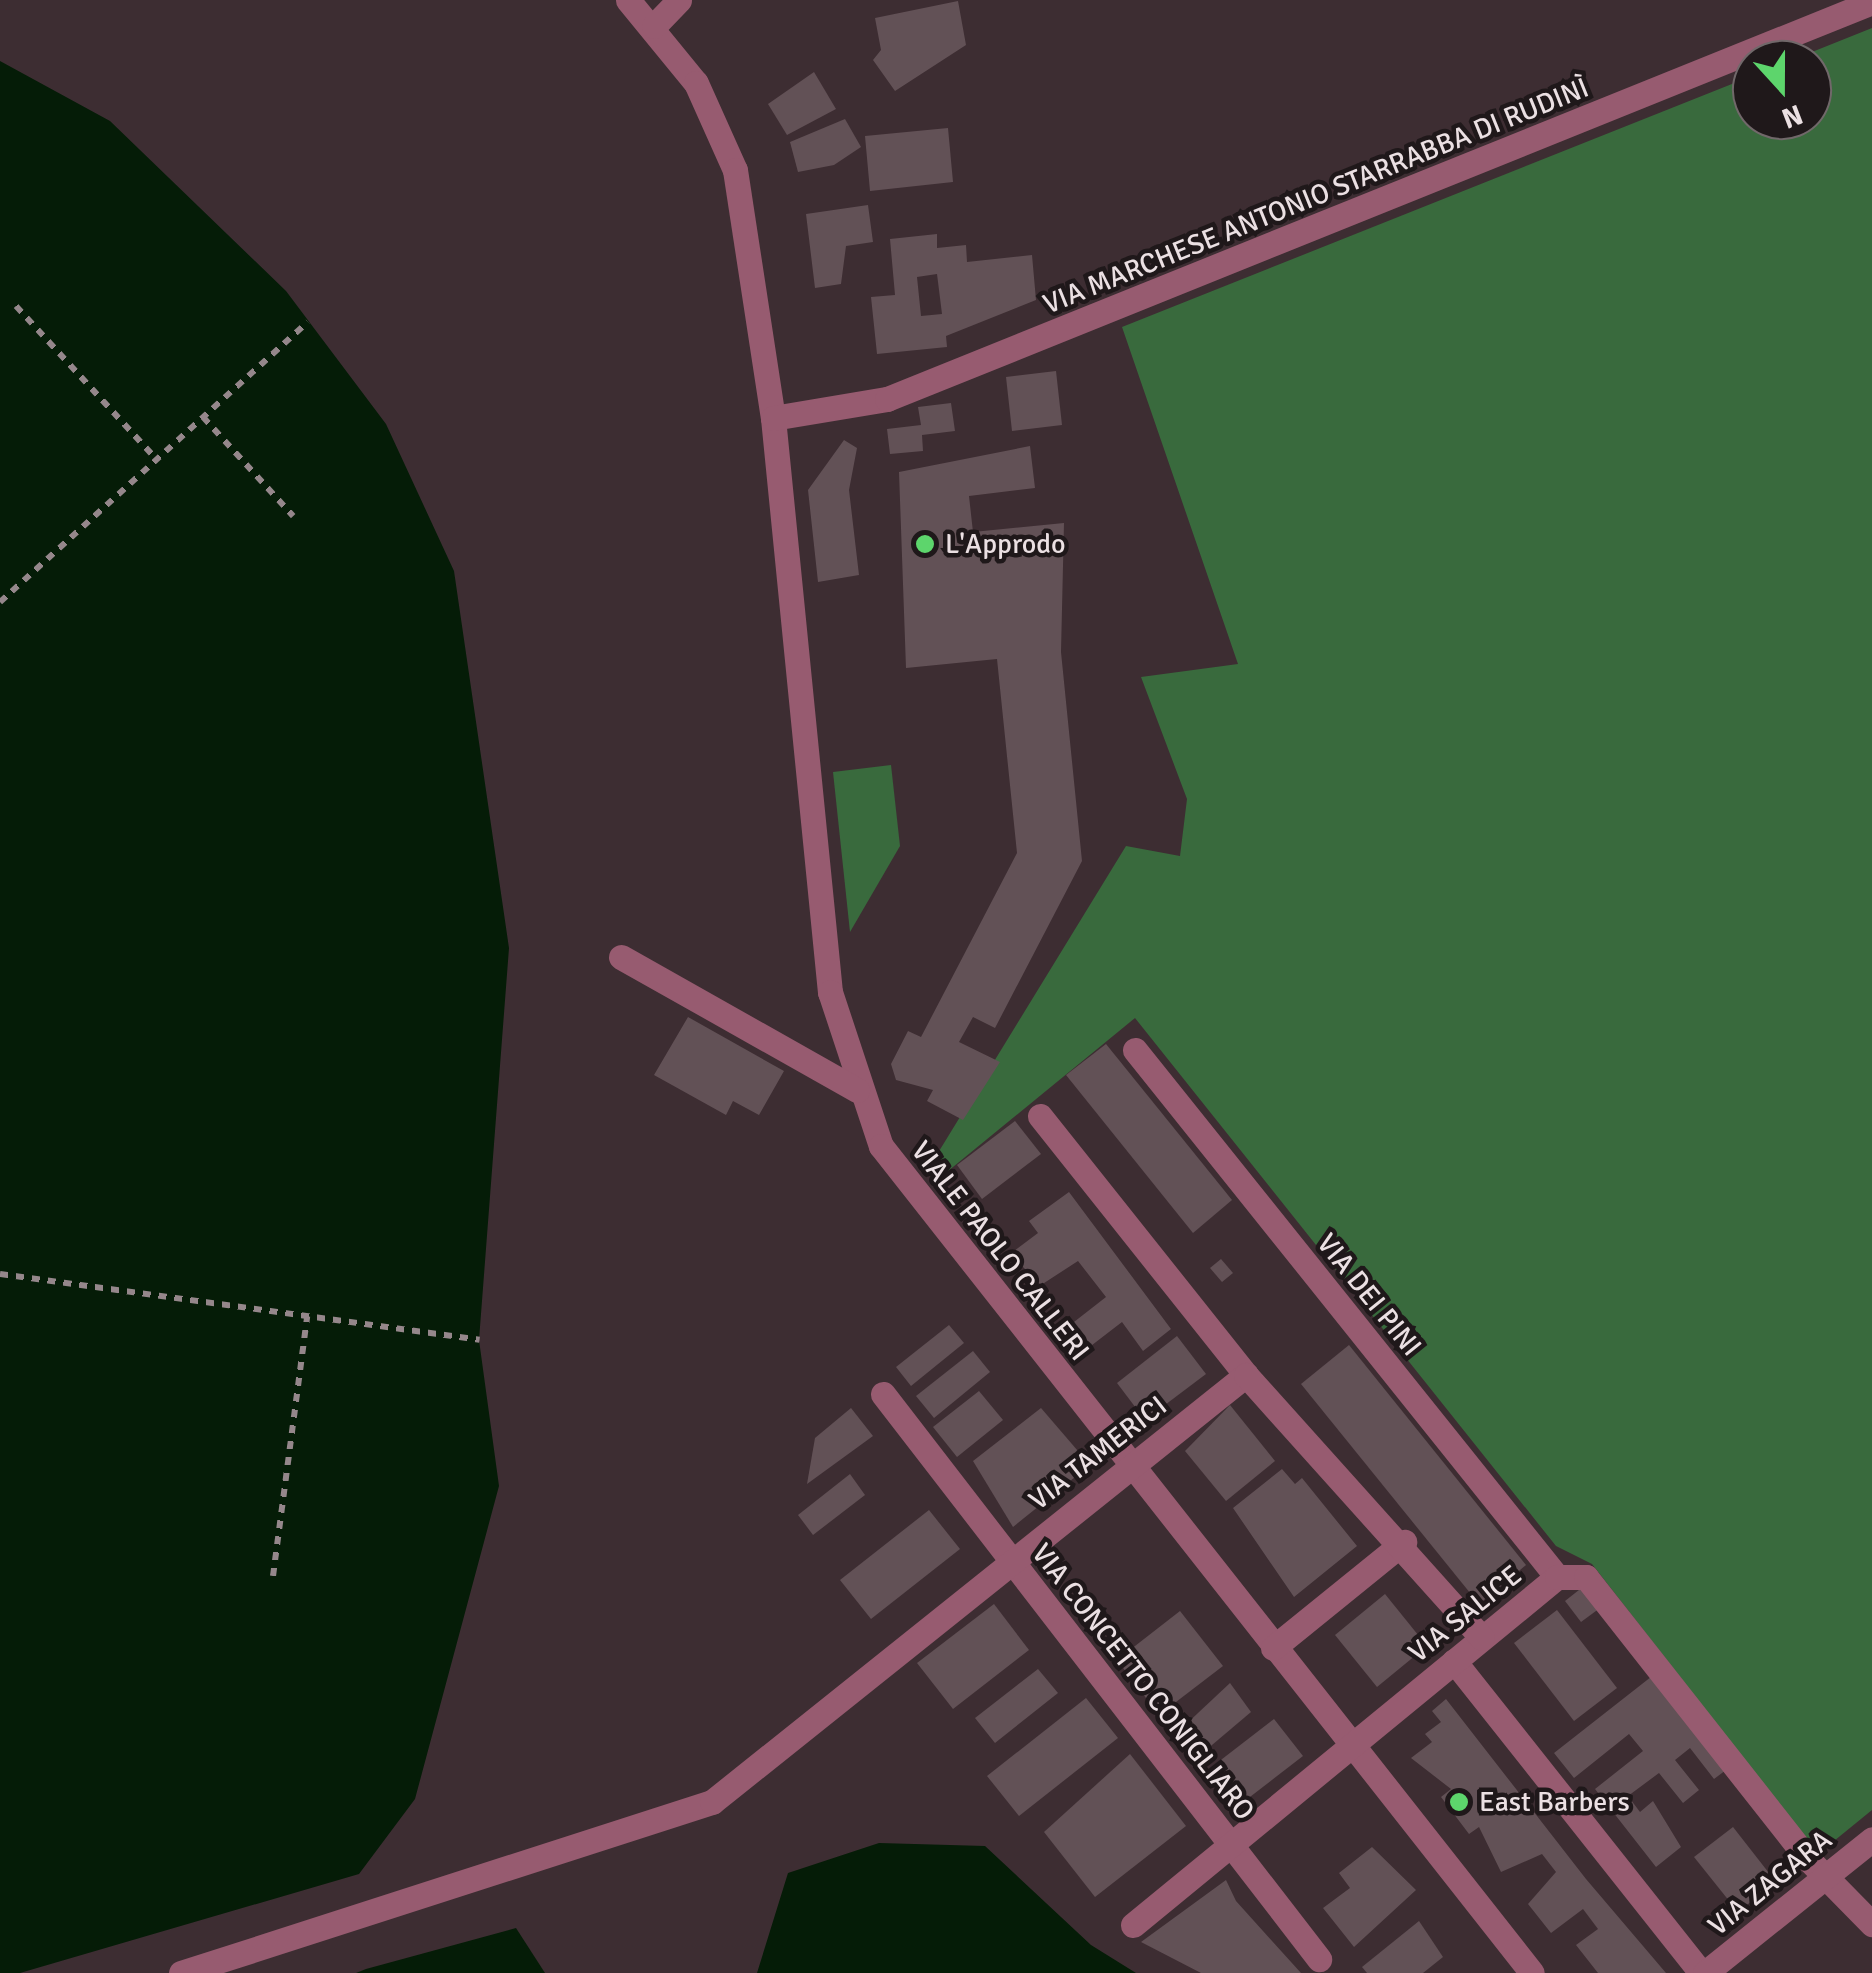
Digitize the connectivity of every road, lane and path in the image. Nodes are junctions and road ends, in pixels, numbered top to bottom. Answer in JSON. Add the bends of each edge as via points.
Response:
{"nodes":[{"id":1,"x":628,"y":0,"type":"edge"},
{"id":2,"x":679,"y":0,"type":"edge"},
{"id":3,"x":1872,"y":2,"type":"edge"},
{"id":4,"x":654,"y":26,"type":"junction"},
{"id":5,"x":16,"y":306,"type":"dead end"},
{"id":6,"x":308,"y":322,"type":"dead end"},
{"id":7,"x":203,"y":417,"type":"junction"},
{"id":8,"x":774,"y":418,"type":"junction"},
{"id":9,"x":156,"y":459,"type":"junction"},
{"id":10,"x":293,"y":516,"type":"dead end"},
{"id":11,"x":0,"y":602,"type":"edge"},
{"id":12,"x":621,"y":957,"type":"dead end"},
{"id":13,"x":1135,"y":1050,"type":"dead end"},
{"id":14,"x":857,"y":1090,"type":"junction"},
{"id":15,"x":1040,"y":1116,"type":"dead end"},
{"id":16,"x":0,"y":1274,"type":"edge"},
{"id":17,"x":307,"y":1316,"type":"junction"},
{"id":18,"x":480,"y":1340,"type":"dead end"},
{"id":19,"x":1246,"y":1375,"type":"junction"},
{"id":20,"x":883,"y":1394,"type":"dead end"},
{"id":21,"x":1130,"y":1466,"type":"junction"},
{"id":22,"x":1404,"y":1542,"type":"junction"},
{"id":23,"x":1010,"y":1559,"type":"junction"},
{"id":24,"x":272,"y":1576,"type":"dead end"},
{"id":25,"x":1556,"y":1577,"type":"junction"},
{"id":26,"x":1482,"y":1638,"type":"junction"},
{"id":27,"x":1272,"y":1648,"type":"junction"},
{"id":28,"x":1454,"y":1661,"type":"junction"},
{"id":29,"x":1350,"y":1747,"type":"junction"},
{"id":30,"x":1872,"y":1839,"type":"edge"},
{"id":31,"x":1231,"y":1845,"type":"junction"},
{"id":32,"x":1826,"y":1876,"type":"junction"},
{"id":33,"x":1872,"y":1924,"type":"edge"},
{"id":34,"x":1133,"y":1925,"type":"dead end"},
{"id":35,"x":1319,"y":1959,"type":"dead end"},
{"id":36,"x":181,"y":1973,"type":"edge"},
{"id":37,"x":1532,"y":1973,"type":"edge"},
{"id":38,"x":1703,"y":1973,"type":"edge"}],
"edges":[{"from":1,"to":4,"type":"street","name":"VIALE PAOLO CALLERI"},
{"from":2,"to":4,"type":"street"},
{"from":3,"to":8,"type":"street","name":"VIA MARCHESE ANTONIO STARRABBA DI RUDINÌ","via":[[989,360],[887,398]]},
{"from":4,"to":8,"type":"street","name":"VIALE PAOLO CALLERI","via":[[696,83],[735,170]]},
{"from":5,"to":9,"type":"path"},
{"from":6,"to":7,"type":"path"},
{"from":7,"to":9,"type":"path"},
{"from":7,"to":10,"type":"path"},
{"from":8,"to":14,"type":"street","name":"VIALE PAOLO CALLERI","via":[[830,992]]},
{"from":9,"to":11,"type":"path"},
{"from":12,"to":14,"type":"street"},
{"from":13,"to":25,"type":"street","name":"VIA DEI PINI"},
{"from":14,"to":21,"type":"street","name":"VIALE PAOLO CALLERI","via":[[881,1146]]},
{"from":15,"to":19,"type":"street"},
{"from":16,"to":17,"type":"path"},
{"from":17,"to":18,"type":"path"},
{"from":17,"to":24,"type":"path"},
{"from":19,"to":21,"type":"street","name":"VIA TAMERICI"},
{"from":19,"to":22,"type":"street","via":[[1354,1505]]},
{"from":20,"to":23,"type":"street","name":"VIA CONCETTO CONIGLIARO"},
{"from":21,"to":23,"type":"street","name":"VIA TAMERICI"},
{"from":21,"to":27,"type":"street","name":"VIALE PAOLO CALLERI"},
{"from":22,"to":26,"type":"street"},
{"from":22,"to":27,"type":"street"},
{"from":23,"to":31,"type":"street","name":"VIA CONCETTO CONIGLIARO"},
{"from":23,"to":36,"type":"street","name":"VIA TAMERICI","via":[[712,1802]]},
{"from":25,"to":26,"type":"street","name":"VIA SALICE"},
{"from":25,"to":32,"type":"street","name":"VIA SALICE","via":[[1586,1577]]},
{"from":26,"to":28,"type":"street","name":"VIA SALICE"},
{"from":27,"to":29,"type":"street","name":"VIALE PAOLO CALLERI"},
{"from":28,"to":29,"type":"street","name":"VIA SALICE"},
{"from":28,"to":38,"type":"street"},
{"from":29,"to":31,"type":"street","name":"VIA SALICE"},
{"from":29,"to":37,"type":"street","name":"VIALE PAOLO CALLERI"},
{"from":30,"to":32,"type":"street","name":"VIA ZAGARA"},
{"from":31,"to":34,"type":"street","name":"VIA SALICE"},
{"from":31,"to":35,"type":"street","name":"VIA CONCETTO CONIGLIARO"},
{"from":32,"to":33,"type":"street","name":"VIA SALICE"},
{"from":32,"to":38,"type":"street","name":"VIA ZAGARA"}]}
